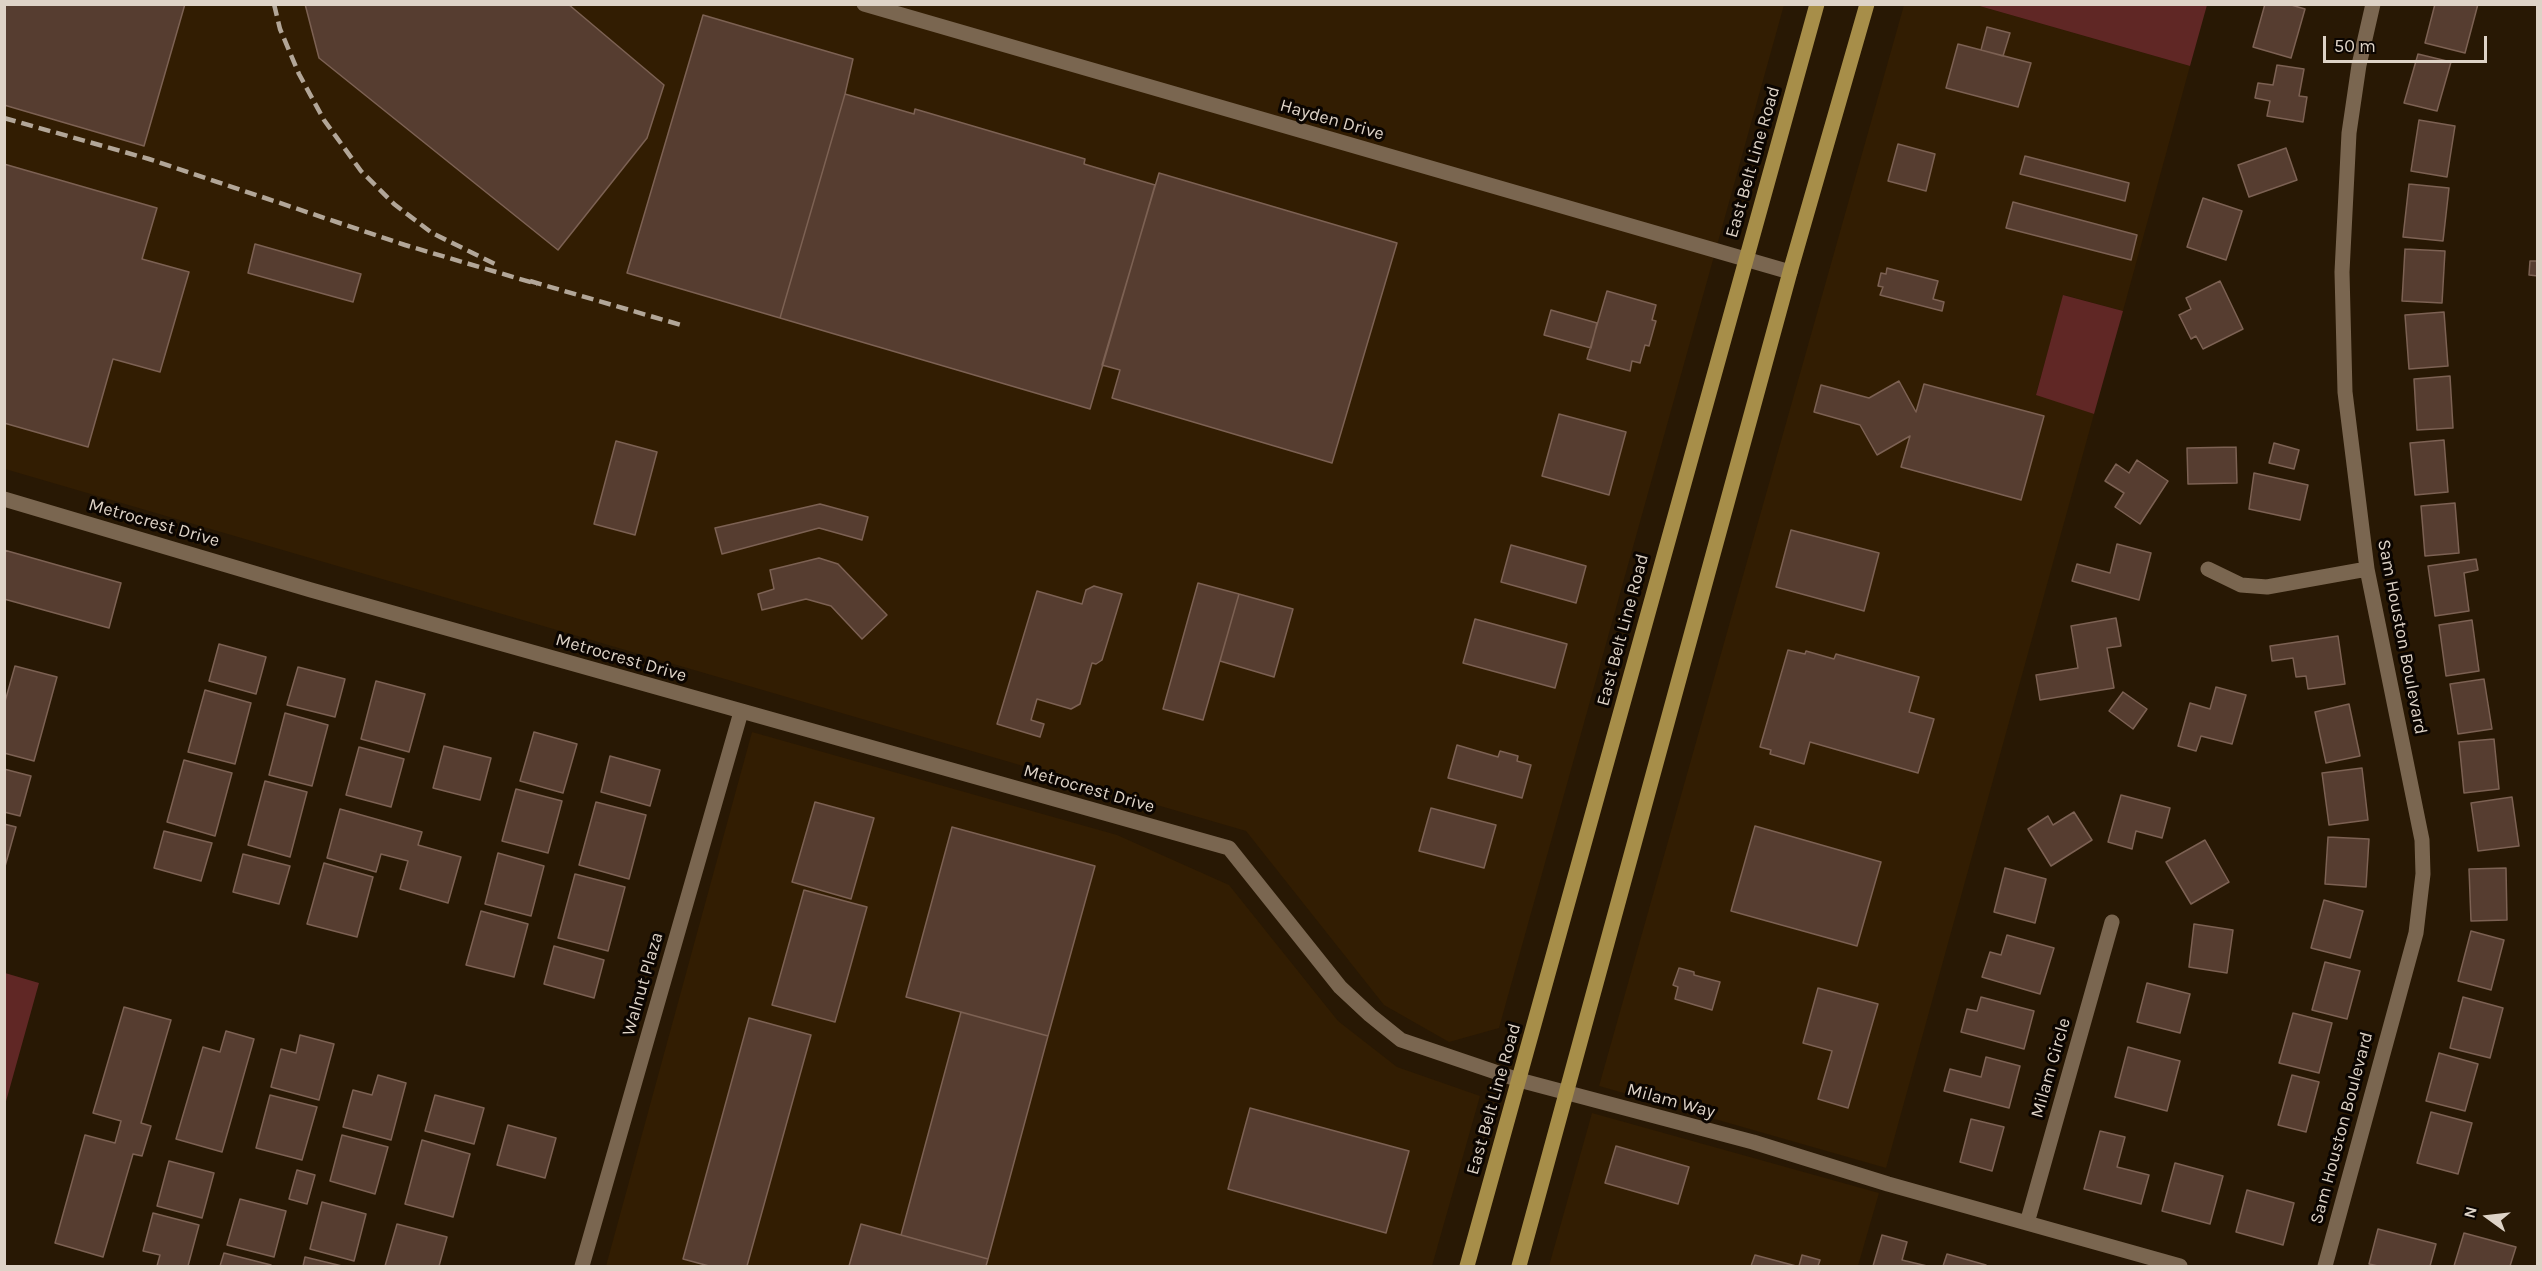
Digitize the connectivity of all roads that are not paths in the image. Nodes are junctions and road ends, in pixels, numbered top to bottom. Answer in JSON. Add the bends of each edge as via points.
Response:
{"nodes":[{"id":1,"x":864,"y":4,"type":"edge"},
{"id":2,"x":1817,"y":4,"type":"edge"},
{"id":3,"x":1867,"y":4,"type":"edge"},
{"id":4,"x":2373,"y":4,"type":"edge"},
{"id":5,"x":1746,"y":261,"type":"junction"},
{"id":6,"x":1790,"y":272,"type":"junction"},
{"id":7,"x":4,"y":499,"type":"edge"},
{"id":8,"x":2208,"y":569,"type":"dead end"},
{"id":9,"x":2367,"y":569,"type":"junction"},
{"id":10,"x":741,"y":712,"type":"junction"},
{"id":11,"x":1229,"y":848,"type":"joint"},
{"id":12,"x":2112,"y":922,"type":"dead end"},
{"id":13,"x":1519,"y":1080,"type":"junction"},
{"id":14,"x":1565,"y":1093,"type":"junction"},
{"id":15,"x":2027,"y":1223,"type":"junction"},
{"id":16,"x":582,"y":1266,"type":"edge"},
{"id":17,"x":1467,"y":1266,"type":"edge"},
{"id":18,"x":1519,"y":1266,"type":"edge"},
{"id":19,"x":2180,"y":1266,"type":"edge"},
{"id":20,"x":2325,"y":1266,"type":"edge"}],
"edges":[{"from":1,"to":5,"type":"street","name":"Hayden Drive"},
{"from":2,"to":5,"type":"main road","name":"East Belt Line Road"},
{"from":3,"to":6,"type":"main road"},
{"from":4,"to":9,"type":"street","name":"Sam Houston Boulevard","via":[[2349,134],[2342,272],[2345,392]]},
{"from":5,"to":6,"type":"street","name":"Hayden Drive"},
{"from":5,"to":13,"type":"main road","name":"East Belt Line Road"},
{"from":6,"to":14,"type":"main road"},
{"from":7,"to":10,"type":"street","name":"Metrocrest Drive"},
{"from":8,"to":9,"type":"street","via":[[2241,585],[2267,587]]},
{"from":9,"to":20,"type":"street","name":"Sam Houston Boulevard","via":[[2422,840],[2423,874],[2416,933]]},
{"from":10,"to":11,"type":"street","name":"Metrocrest Drive"},
{"from":10,"to":16,"type":"street","name":"Walnut Plaza"},
{"from":11,"to":13,"type":"street","name":"Milam Way","via":[[1341,987],[1401,1040]]},
{"from":12,"to":15,"type":"street","name":"Milam Circle"},
{"from":13,"to":14,"type":"street","name":"Milam Way"},
{"from":13,"to":17,"type":"main road","name":"East Belt Line Road"},
{"from":14,"to":15,"type":"street","name":"Milam Way","via":[[1753,1142]]},
{"from":14,"to":18,"type":"main road"},
{"from":15,"to":19,"type":"street","name":"Milam Way"}]}
